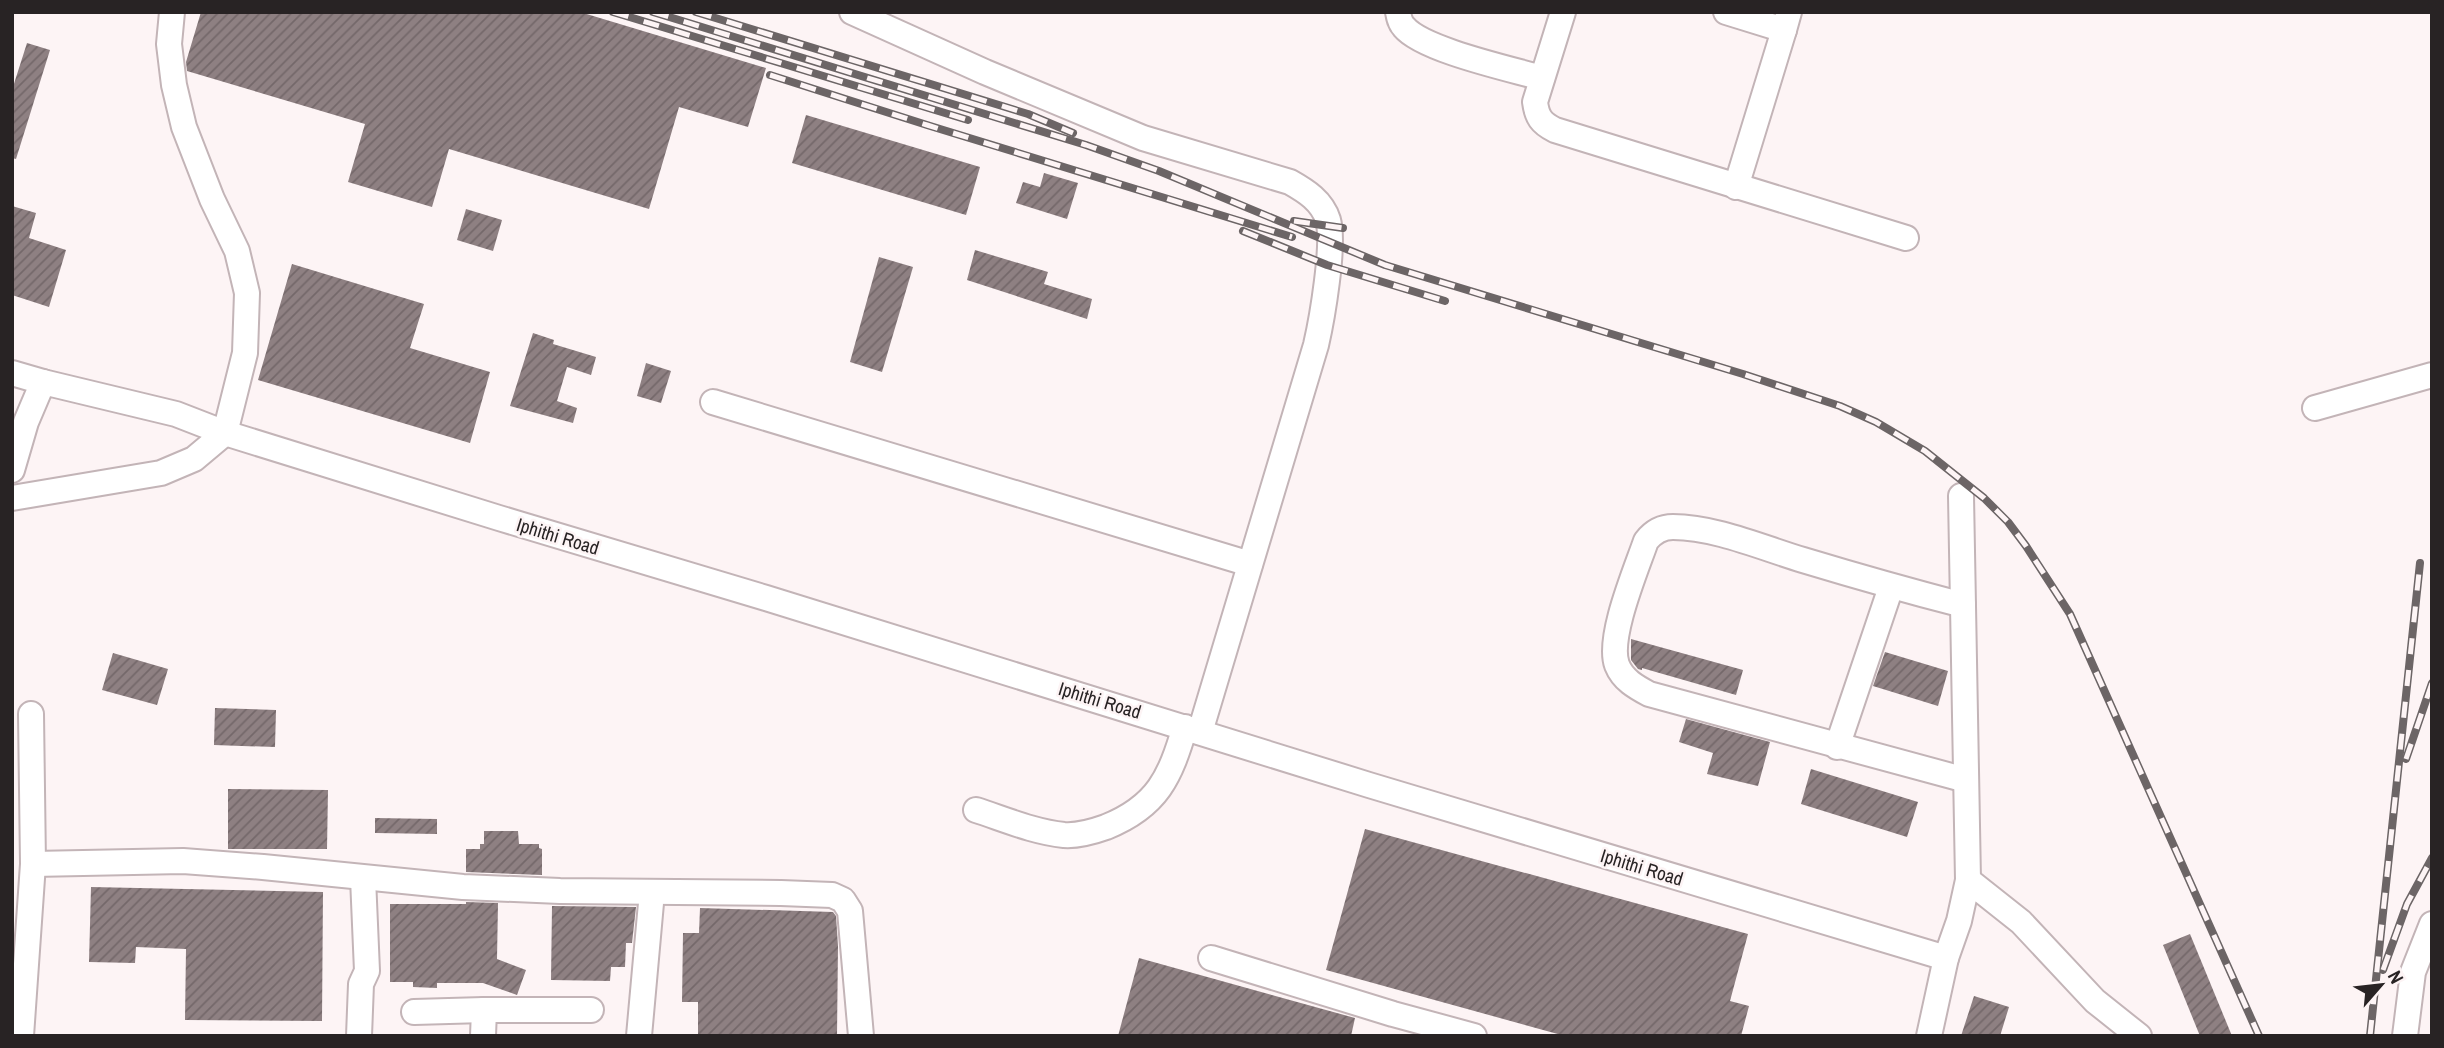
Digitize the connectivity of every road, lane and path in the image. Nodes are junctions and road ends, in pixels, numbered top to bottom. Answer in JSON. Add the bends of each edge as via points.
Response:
{"nodes":[{"id":1,"x":172,"y":12,"type":"edge"},
{"id":2,"x":852,"y":12,"type":"edge"},
{"id":3,"x":1398,"y":12,"type":"edge"},
{"id":4,"x":1563,"y":12,"type":"edge"},
{"id":5,"x":1726,"y":12,"type":"edge"},
{"id":6,"x":1786,"y":21,"type":"edge"},
{"id":7,"x":1542,"y":79,"type":"junction"},
{"id":8,"x":1736,"y":187,"type":"junction"},
{"id":9,"x":1906,"y":239,"type":"dead end"},
{"id":10,"x":12,"y":373,"type":"edge"},
{"id":11,"x":2432,"y":375,"type":"edge"},
{"id":12,"x":43,"y":382,"type":"junction"},
{"id":13,"x":713,"y":402,"type":"dead end"},
{"id":14,"x":2315,"y":408,"type":"dead end"},
{"id":15,"x":225,"y":433,"type":"junction"},
{"id":16,"x":12,"y":470,"type":"edge"},
{"id":17,"x":1961,"y":496,"type":"dead end"},
{"id":18,"x":12,"y":498,"type":"edge"},
{"id":19,"x":1250,"y":564,"type":"junction"},
{"id":20,"x":1891,"y":587,"type":"junction"},
{"id":21,"x":1963,"y":605,"type":"junction"},
{"id":22,"x":31,"y":714,"type":"dead end"},
{"id":23,"x":1192,"y":729,"type":"junction"},
{"id":24,"x":1837,"y":747,"type":"junction"},
{"id":25,"x":1966,"y":780,"type":"junction"},
{"id":26,"x":976,"y":810,"type":"dead end"},
{"id":27,"x":33,"y":864,"type":"junction"},
{"id":28,"x":363,"y":878,"type":"junction"},
{"id":29,"x":1968,"y":880,"type":"junction"},
{"id":30,"x":652,"y":892,"type":"junction"},
{"id":31,"x":2432,"y":924,"type":"edge"},
{"id":32,"x":1211,"y":958,"type":"dead end"},
{"id":33,"x":1946,"y":958,"type":"junction"},
{"id":34,"x":367,"y":971,"type":"junction"},
{"id":35,"x":484,"y":1010,"type":"junction"},
{"id":36,"x":591,"y":1010,"type":"dead end"},
{"id":37,"x":414,"y":1012,"type":"dead end"},
{"id":38,"x":1389,"y":1025,"type":"edge"},
{"id":39,"x":21,"y":1036,"type":"edge"},
{"id":40,"x":359,"y":1036,"type":"edge"},
{"id":41,"x":374,"y":1036,"type":"edge"},
{"id":42,"x":483,"y":1036,"type":"edge"},
{"id":43,"x":639,"y":1036,"type":"edge"},
{"id":44,"x":861,"y":1036,"type":"edge"},
{"id":45,"x":1474,"y":1036,"type":"edge"},
{"id":46,"x":1928,"y":1036,"type":"edge"},
{"id":47,"x":2139,"y":1036,"type":"edge"},
{"id":48,"x":2405,"y":1036,"type":"edge"}],
"edges":[{"from":1,"to":15,"type":"lane","via":[[169,44],[184,127],[237,251],[247,293],[245,353]]},
{"from":2,"to":19,"type":"lane","via":[[1143,138],[1290,182],[1321,206],[1328,220],[1330,244],[1321,322]]},
{"from":3,"to":7,"type":"lane","via":[[1414,36]]},
{"from":4,"to":7,"type":"lane"},
{"from":5,"to":6,"type":"lane"},
{"from":6,"to":8,"type":"lane"},
{"from":7,"to":8,"type":"lane","via":[[1535,102],[1543,124]]},
{"from":8,"to":9,"type":"lane"},
{"from":10,"to":12,"type":"lane","name":"Iphithi Road"},
{"from":11,"to":14,"type":"lane"},
{"from":12,"to":15,"type":"lane","name":"Iphithi Road","via":[[176,414]]},
{"from":12,"to":16,"type":"lane"},
{"from":13,"to":19,"type":"lane"},
{"from":15,"to":18,"type":"lane","via":[[194,459],[161,472]]},
{"from":15,"to":23,"type":"lane","name":"Iphithi Road"},
{"from":17,"to":21,"type":"lane"},
{"from":19,"to":23,"type":"lane"},
{"from":20,"to":21,"type":"lane"},
{"from":20,"to":24,"type":"lane"},
{"from":20,"to":24,"type":"lane","via":[[1713,533],[1665,527],[1646,541],[1616,637],[1616,661],[1624,677],[1649,694]]},
{"from":21,"to":25,"type":"lane"},
{"from":22,"to":27,"type":"lane"},
{"from":23,"to":26,"type":"lane","via":[[1163,784],[1135,813],[1119,822],[1067,835]]},
{"from":23,"to":33,"type":"lane","name":"Iphithi Road"},
{"from":24,"to":25,"type":"lane"},
{"from":25,"to":29,"type":"lane"},
{"from":27,"to":28,"type":"lane","via":[[183,861]]},
{"from":27,"to":39,"type":"lane"},
{"from":28,"to":30,"type":"lane","via":[[477,888]]},
{"from":28,"to":34,"type":"lane"},
{"from":29,"to":33,"type":"lane"},
{"from":29,"to":47,"type":"lane","via":[[2021,922],[2095,1001]]},
{"from":30,"to":43,"type":"lane"},
{"from":30,"to":44,"type":"lane","via":[[781,892],[832,895],[843,900],[850,911],[853,933]]},
{"from":31,"to":48,"type":"lane","via":[[2413,972]]},
{"from":32,"to":38,"type":"lane"},
{"from":33,"to":46,"type":"lane"},
{"from":34,"to":40,"type":"lane","via":[[361,984]]},
{"from":34,"to":41,"type":"lane","via":[[375,984]]},
{"from":35,"to":36,"type":"lane"},
{"from":35,"to":37,"type":"lane"},
{"from":35,"to":42,"type":"lane"},
{"from":38,"to":45,"type":"lane"}]}
